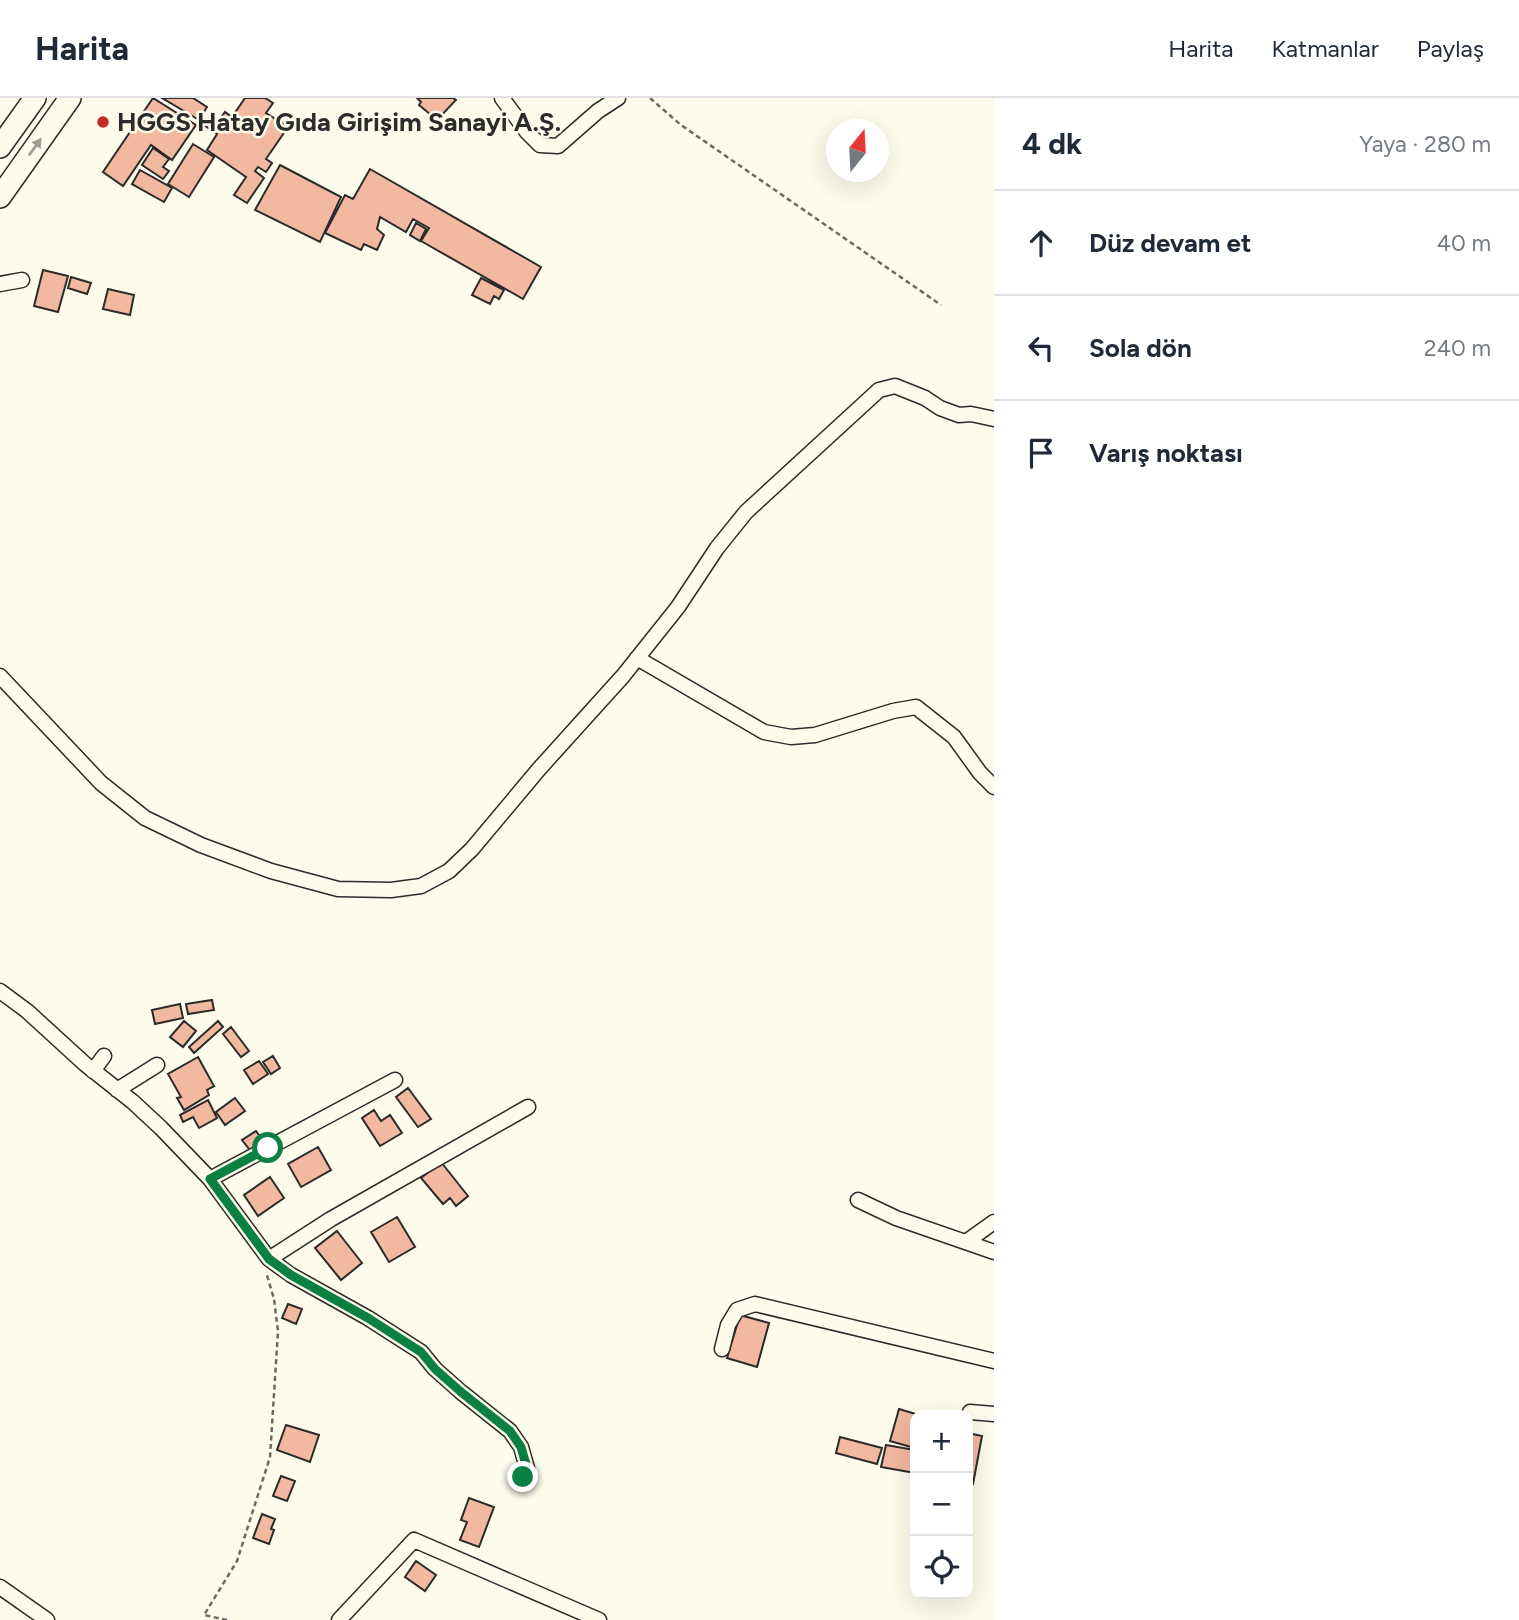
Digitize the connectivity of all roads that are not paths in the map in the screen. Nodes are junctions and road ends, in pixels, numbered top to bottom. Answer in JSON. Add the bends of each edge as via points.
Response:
{"nodes":[{"id":1,"x":35,"y":98,"type":"edge"},
{"id":2,"x":71,"y":98,"type":"edge"},
{"id":3,"x":502,"y":98,"type":"edge"},
{"id":4,"x":618,"y":98,"type":"edge"},
{"id":5,"x":0,"y":147,"type":"edge"},
{"id":6,"x":0,"y":197,"type":"edge"},
{"id":7,"x":22,"y":281,"type":"dead end"},
{"id":8,"x":0,"y":284,"type":"edge"},
{"id":9,"x":994,"y":419,"type":"edge"},
{"id":10,"x":637,"y":658,"type":"junction"},
{"id":11,"x":0,"y":676,"type":"edge"},
{"id":12,"x":994,"y":787,"type":"edge"},
{"id":13,"x":0,"y":991,"type":"edge"},
{"id":14,"x":104,"y":1056,"type":"dead end"},
{"id":15,"x":157,"y":1065,"type":"dead end"},
{"id":16,"x":93,"y":1071,"type":"junction"},
{"id":17,"x":395,"y":1080,"type":"dead end"},
{"id":18,"x":117,"y":1090,"type":"junction"},
{"id":19,"x":528,"y":1107,"type":"dead end"},
{"id":20,"x":210,"y":1179,"type":"junction"},
{"id":21,"x":858,"y":1200,"type":"dead end"},
{"id":22,"x":994,"y":1222,"type":"edge"},
{"id":23,"x":966,"y":1242,"type":"junction"},
{"id":24,"x":994,"y":1252,"type":"edge"},
{"id":25,"x":269,"y":1259,"type":"junction"},
{"id":26,"x":722,"y":1349,"type":"dead end"},
{"id":27,"x":994,"y":1361,"type":"edge"},
{"id":28,"x":973,"y":1412,"type":"edge"},
{"id":29,"x":994,"y":1414,"type":"edge"},
{"id":30,"x":523,"y":1477,"type":"dead end"},
{"id":31,"x":0,"y":1587,"type":"edge"},
{"id":32,"x":47,"y":1620,"type":"edge"},
{"id":33,"x":339,"y":1620,"type":"edge"},
{"id":34,"x":599,"y":1620,"type":"edge"}],
"edges":[{"from":1,"to":5,"type":"highway"},
{"from":6,"to":2,"type":"highway","one_way":true},
{"from":3,"to":4,"type":"street","via":[[540,145],[558,146]]},
{"from":7,"to":8,"type":"street"},
{"from":9,"to":10,"type":"street","via":[[959,415],[895,386],[879,390],[746,512]]},
{"from":10,"to":11,"type":"street","via":[[449,871],[421,886],[391,890],[338,888],[271,871],[145,818],[101,783]]},
{"from":10,"to":12,"type":"street","via":[[764,732],[792,737],[815,736],[916,706],[954,737]]},
{"from":13,"to":16,"type":"street"},
{"from":14,"to":16,"type":"street"},
{"from":15,"to":18,"type":"street"},
{"from":16,"to":18,"type":"street"},
{"from":17,"to":20,"type":"street"},
{"from":18,"to":20,"type":"street","via":[[162,1128]]},
{"from":19,"to":25,"type":"street"},
{"from":20,"to":25,"type":"street"},
{"from":21,"to":23,"type":"street"},
{"from":22,"to":23,"type":"street"},
{"from":23,"to":24,"type":"street"},
{"from":25,"to":30,"type":"street","via":[[421,1352],[510,1431],[527,1468]]},
{"from":26,"to":27,"type":"street","via":[[737,1310],[755,1304]]},
{"from":28,"to":29,"type":"street"},
{"from":31,"to":32,"type":"street"},
{"from":33,"to":34,"type":"street","via":[[414,1540]]}]}
